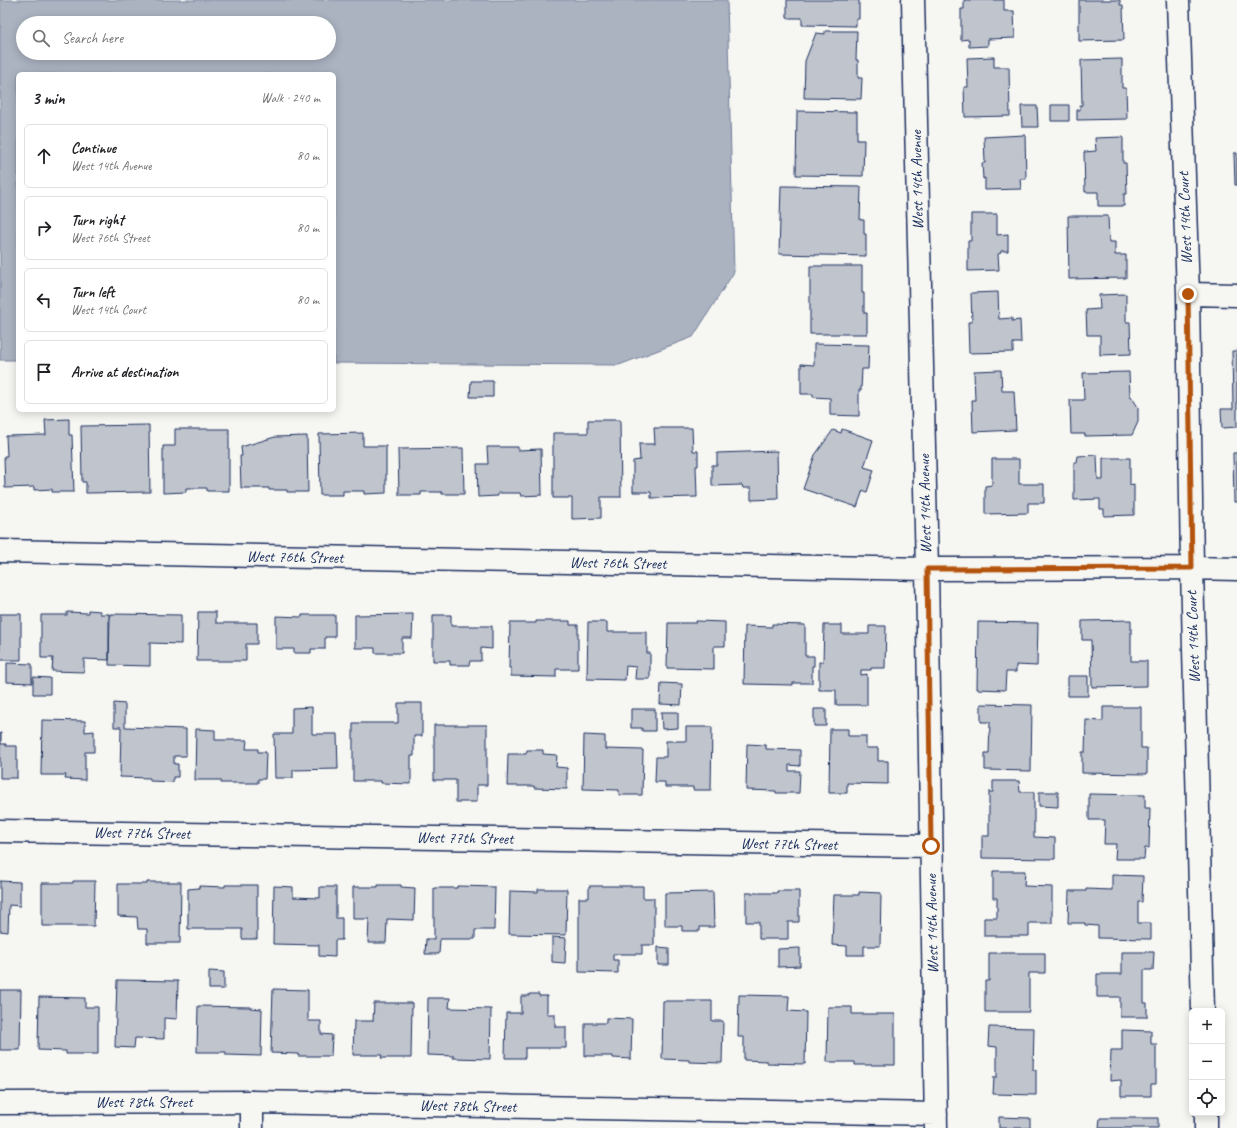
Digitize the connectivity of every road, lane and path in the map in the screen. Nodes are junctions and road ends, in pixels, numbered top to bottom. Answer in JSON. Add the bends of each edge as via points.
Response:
{"nodes":[{"id":1,"x":913,"y":0,"type":"edge"},
{"id":2,"x":1178,"y":0,"type":"edge"},
{"id":3,"x":1188,"y":294,"type":"junction"},
{"id":4,"x":1237,"y":295,"type":"edge"},
{"id":5,"x":0,"y":551,"type":"edge"},
{"id":6,"x":1192,"y":568,"type":"junction"},
{"id":7,"x":927,"y":569,"type":"junction"},
{"id":8,"x":1237,"y":569,"type":"edge"},
{"id":9,"x":0,"y":831,"type":"edge"},
{"id":10,"x":931,"y":846,"type":"junction"},
{"id":11,"x":1203,"y":1008,"type":"edge"},
{"id":12,"x":252,"y":1102,"type":"junction"},
{"id":13,"x":0,"y":1103,"type":"edge"},
{"id":14,"x":1206,"y":1116,"type":"edge"},
{"id":15,"x":936,"y":1121,"type":"edge"},
{"id":16,"x":252,"y":1128,"type":"edge"},
{"id":17,"x":1206,"y":1128,"type":"edge"}],
"edges":[{"from":1,"to":7,"type":"street","name":"West 14th Avenue"},
{"from":2,"to":3,"type":"street","name":"West 14th Court"},
{"from":3,"to":4,"type":"street"},
{"from":3,"to":6,"type":"street","name":"West 14th Court"},
{"from":5,"to":7,"type":"street","name":"West 76th Street"},
{"from":6,"to":7,"type":"street","name":"West 76th Street"},
{"from":6,"to":8,"type":"street","name":"West 76th Street"},
{"from":6,"to":11,"type":"street","name":"West 14th Court"},
{"from":7,"to":10,"type":"street","name":"West 14th Avenue"},
{"from":9,"to":10,"type":"street","name":"West 77th Street"},
{"from":10,"to":15,"type":"street","name":"West 14th Avenue"},
{"from":12,"to":13,"type":"street","name":"West 78th Street"},
{"from":12,"to":15,"type":"street","name":"West 78th Street"},
{"from":12,"to":16,"type":"street"},
{"from":14,"to":17,"type":"street"}]}
